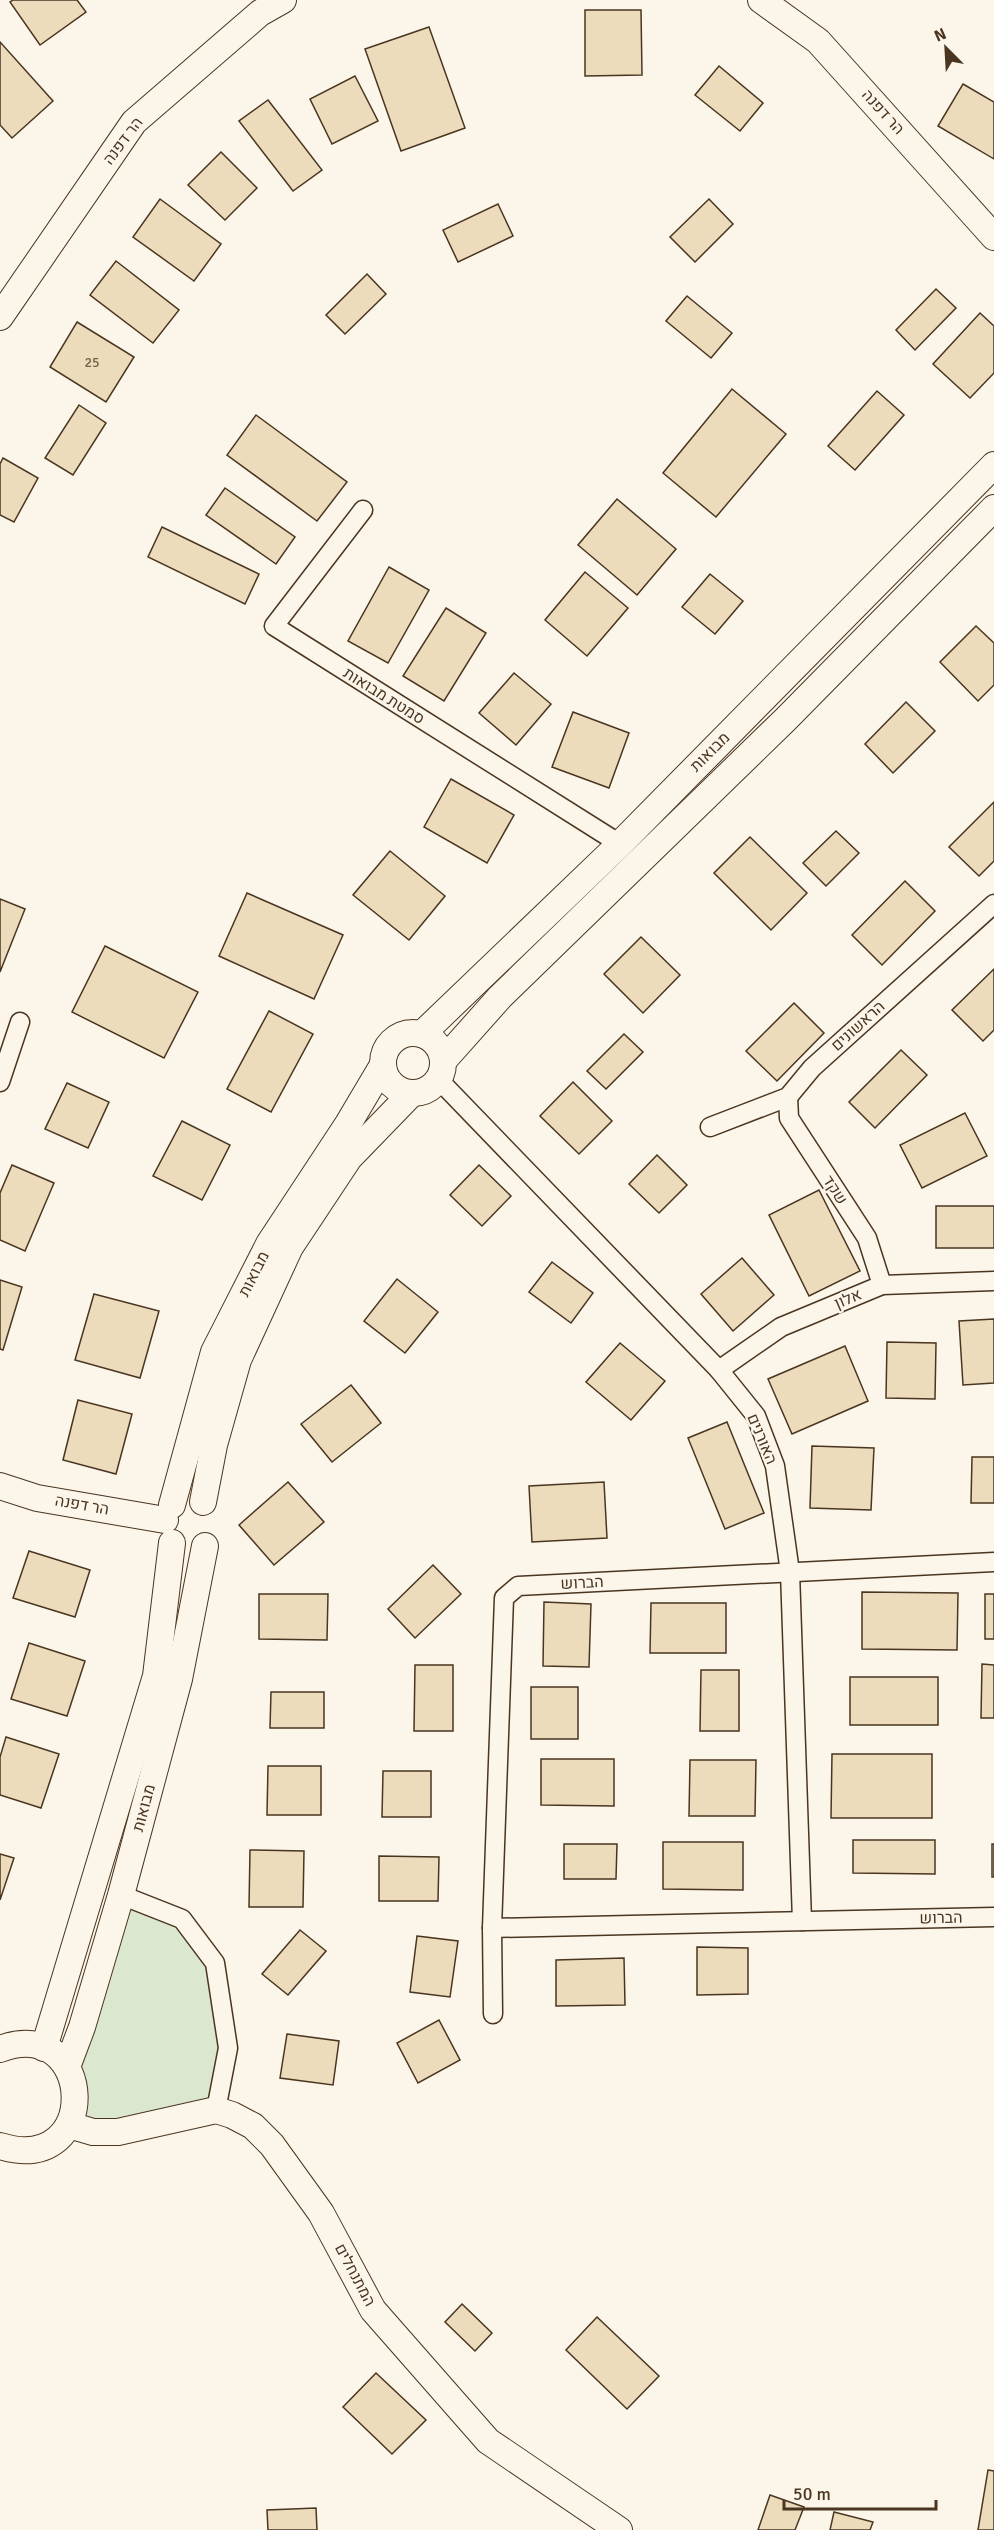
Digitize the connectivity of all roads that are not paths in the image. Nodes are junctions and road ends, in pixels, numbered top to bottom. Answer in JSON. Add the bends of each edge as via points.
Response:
{"nodes":[{"id":1,"x":283,"y":0,"type":"edge"},
{"id":2,"x":761,"y":0,"type":"edge"},
{"id":3,"x":994,"y":237,"type":"edge"},
{"id":4,"x":0,"y":317,"type":"edge"},
{"id":5,"x":994,"y":465,"type":"edge"},
{"id":6,"x":994,"y":508,"type":"edge"},
{"id":7,"x":363,"y":510,"type":"dead end"},
{"id":8,"x":620,"y":844,"type":"junction"},
{"id":9,"x":994,"y":904,"type":"edge"},
{"id":10,"x":20,"y":1022,"type":"dead end"},
{"id":11,"x":422,"y":1035,"type":"junction"},
{"id":12,"x":383,"y":1065,"type":"junction"},
{"id":13,"x":440,"y":1070,"type":"junction"},
{"id":14,"x":0,"y":1082,"type":"edge"},
{"id":15,"x":412,"y":1093,"type":"junction"},
{"id":16,"x":788,"y":1097,"type":"junction"},
{"id":17,"x":710,"y":1127,"type":"dead end"},
{"id":18,"x":994,"y":1281,"type":"edge"},
{"id":19,"x":882,"y":1285,"type":"junction"},
{"id":20,"x":719,"y":1370,"type":"junction"},
{"id":21,"x":0,"y":1486,"type":"edge"},
{"id":22,"x":203,"y":1502,"type":"junction"},
{"id":23,"x":170,"y":1523,"type":"junction"},
{"id":24,"x":205,"y":1546,"type":"junction"},
{"id":25,"x":994,"y":1562,"type":"edge"},
{"id":26,"x":790,"y":1572,"type":"junction"},
{"id":27,"x":121,"y":1895,"type":"junction"},
{"id":28,"x":994,"y":1917,"type":"edge"},
{"id":29,"x":802,"y":1921,"type":"junction"},
{"id":30,"x":492,"y":1928,"type":"junction"},
{"id":31,"x":493,"y":2013,"type":"dead end"},
{"id":32,"x":44,"y":2048,"type":"junction"},
{"id":33,"x":0,"y":2049,"type":"edge"},
{"id":34,"x":67,"y":2067,"type":"junction"},
{"id":35,"x":216,"y":2110,"type":"junction"},
{"id":36,"x":69,"y":2125,"type":"junction"},
{"id":37,"x":0,"y":2146,"type":"edge"},
{"id":38,"x":619,"y":2530,"type":"edge"}],
"edges":[{"from":1,"to":4,"type":"street","name":"הר דפנה","via":[[260,13],[134,122]]},
{"from":2,"to":3,"type":"street","name":"הר דפנה","via":[[818,41]]},
{"from":5,"to":8,"type":"street","name":"מבואות"},
{"from":6,"to":13,"type":"street","name":"מבואות","via":[[786,719],[500,997]]},
{"from":7,"to":8,"type":"street","name":"סמטת מבואות","via":[[274,626]]},
{"from":8,"to":11,"type":"street","name":"מבואות"},
{"from":9,"to":16,"type":"street","name":"הראשונים","via":[[812,1068]]},
{"from":10,"to":14,"type":"street"},
{"from":11,"to":12,"type":"street","via":[[412,1033],[394,1040]]},
{"from":11,"to":13,"type":"street","via":[[436,1044]]},
{"from":12,"to":15,"type":"street","via":[[389,1081]]},
{"from":12,"to":23,"type":"street","name":"מבואות","via":[[269,1244],[214,1352]]},
{"from":13,"to":15,"type":"street","via":[[422,1091]]},
{"from":13,"to":20,"type":"street","name":"האורנים"},
{"from":15,"to":22,"type":"street","name":"מבואות","via":[[349,1158],[290,1247],[238,1360],[214,1444]]},
{"from":16,"to":17,"type":"street","name":"הראשונים"},
{"from":16,"to":19,"type":"street","name":"שקד","via":[[789,1118],[867,1238]]},
{"from":18,"to":19,"type":"street","name":"אלון"},
{"from":19,"to":20,"type":"street","name":"אלון","via":[[780,1327]]},
{"from":20,"to":26,"type":"street","name":"האורנים","via":[[756,1416],[775,1466]]},
{"from":21,"to":23,"type":"street","name":"הר דפנה","via":[[37,1498]]},
{"from":22,"to":23,"type":"street","via":[[187,1498]]},
{"from":22,"to":24,"type":"street","via":[[216,1523]]},
{"from":23,"to":24,"type":"street","via":[[188,1550]]},
{"from":23,"to":32,"type":"street","name":"מבואות","via":[[156,1676]]},
{"from":24,"to":27,"type":"street","name":"מבואות","via":[[179,1679]]},
{"from":25,"to":26,"type":"street","name":"הברוש"},
{"from":26,"to":29,"type":"street","name":"האורנים"},
{"from":26,"to":30,"type":"street","name":"הברוש","via":[[518,1586],[504,1598]]},
{"from":27,"to":34,"type":"street","name":"מבואות"},
{"from":27,"to":35,"type":"street","via":[[182,1919],[215,1963],[228,2048]]},
{"from":28,"to":29,"type":"street","name":"הברוש"},
{"from":29,"to":30,"type":"street","name":"הברוש"},
{"from":30,"to":31,"type":"street","name":"הברוש"},
{"from":32,"to":33,"type":"street","via":[[28,2044]]},
{"from":32,"to":34,"type":"street"},
{"from":34,"to":36,"type":"street","via":[[75,2085],[76,2101]]},
{"from":35,"to":36,"type":"street","via":[[118,2132],[93,2132]]},
{"from":35,"to":38,"type":"street","name":"המתנחלים","via":[[254,2126],[272,2145],[321,2213],[373,2310],[488,2441]]},
{"from":36,"to":37,"type":"street","via":[[59,2138],[30,2151]]}]}
